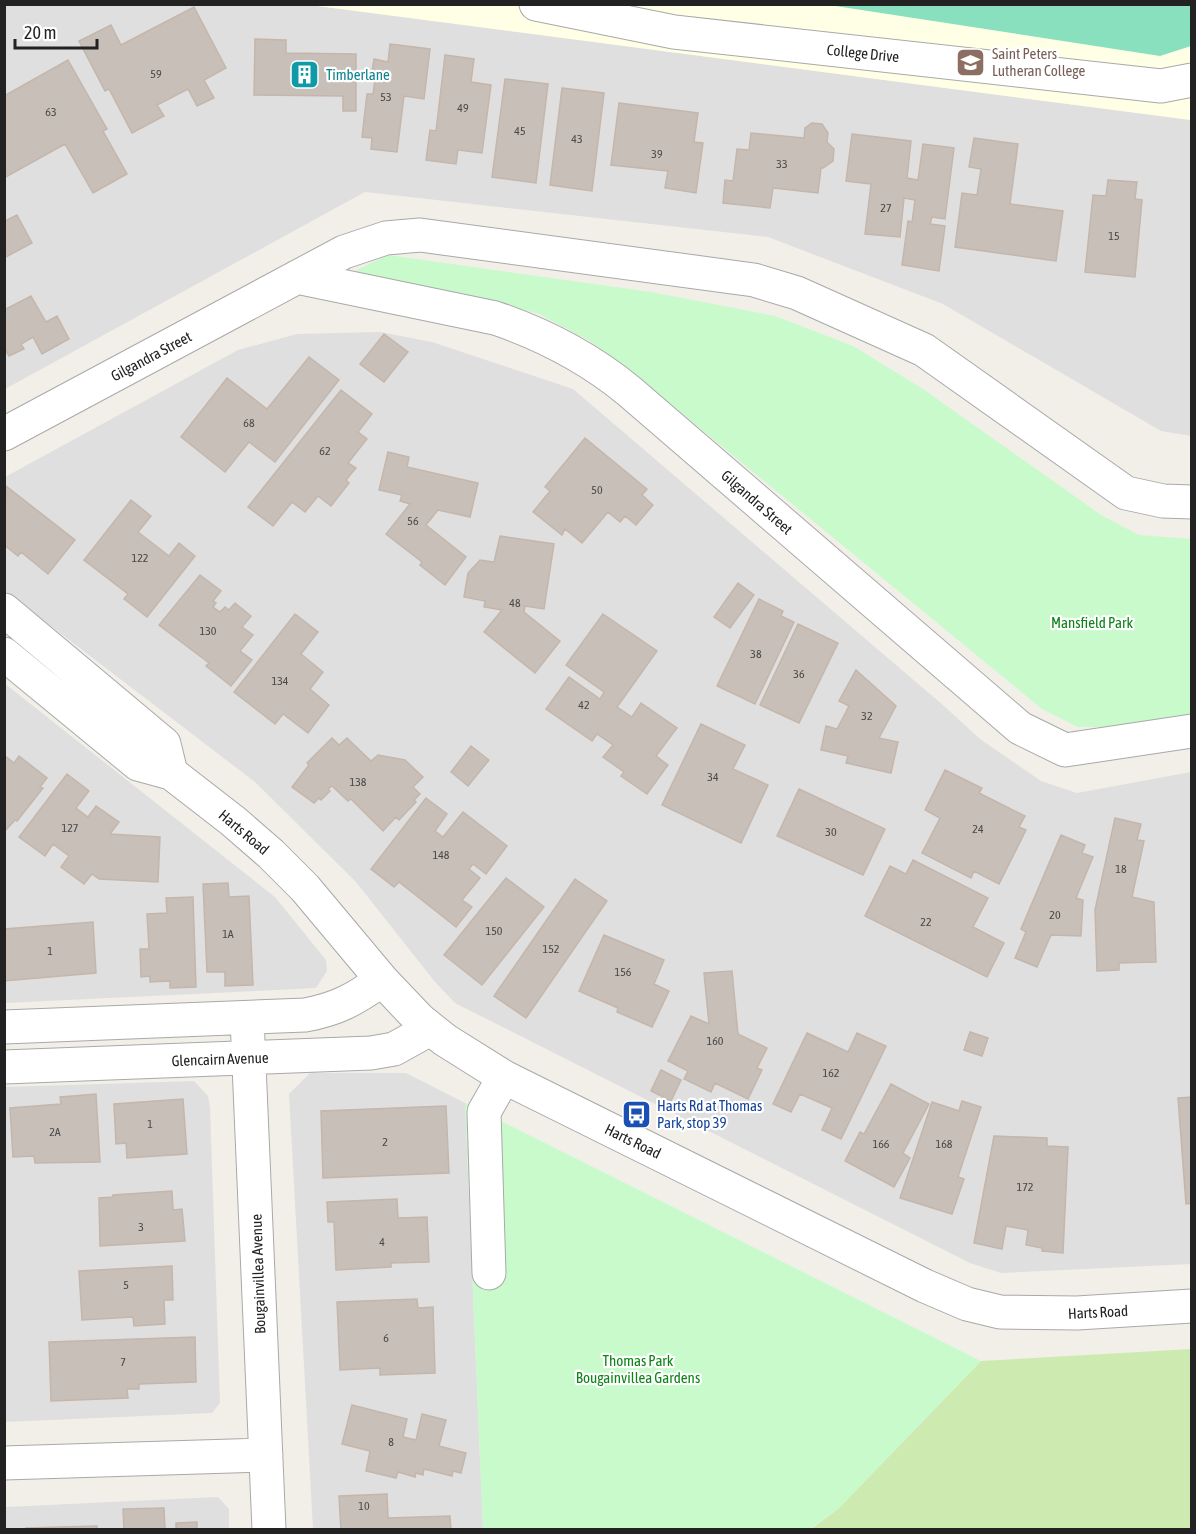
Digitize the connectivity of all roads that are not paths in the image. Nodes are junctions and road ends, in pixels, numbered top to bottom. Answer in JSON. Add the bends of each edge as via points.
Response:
{"nodes":[{"id":1,"x":536,"y":4,"type":"edge"},
{"id":2,"x":1191,"y":80,"type":"edge"},
{"id":3,"x":297,"y":278,"type":"junction"},
{"id":4,"x":4,"y":434,"type":"edge"},
{"id":5,"x":1191,"y":502,"type":"edge"},
{"id":6,"x":4,"y":610,"type":"edge"},
{"id":7,"x":4,"y":654,"type":"edge"},
{"id":8,"x":1191,"y":731,"type":"edge"},
{"id":9,"x":171,"y":773,"type":"junction"},
{"id":10,"x":382,"y":980,"type":"junction"},
{"id":11,"x":247,"y":1018,"type":"junction"},
{"id":12,"x":4,"y":1028,"type":"edge"},
{"id":13,"x":430,"y":1029,"type":"junction"},
{"id":14,"x":249,"y":1058,"type":"junction"},
{"id":15,"x":4,"y":1067,"type":"edge"},
{"id":16,"x":504,"y":1077,"type":"junction"},
{"id":17,"x":489,"y":1273,"type":"dead end"},
{"id":18,"x":1191,"y":1306,"type":"edge"},
{"id":19,"x":266,"y":1455,"type":"junction"},
{"id":20,"x":4,"y":1463,"type":"edge"},
{"id":21,"x":269,"y":1530,"type":"edge"}],
"edges":[{"from":1,"to":2,"type":"street","name":"College Drive","via":[[674,32],[1161,86]]},
{"from":3,"to":4,"type":"street","name":"Gilgandra Street"},
{"from":3,"to":5,"type":"street","name":"Gilgandra Street","via":[[363,245],[396,236],[420,235],[754,280],[797,293],[924,350],[1126,493]]},
{"from":3,"to":8,"type":"street","name":"Gilgandra Street","via":[[495,318],[519,326],[604,371],[1020,728],[1065,750]]},
{"from":6,"to":9,"type":"street","via":[[164,744]]},
{"from":7,"to":9,"type":"street","name":"Harts Road","via":[[138,764]]},
{"from":9,"to":10,"type":"street","name":"Harts Road","via":[[272,854]]},
{"from":10,"to":11,"type":"street","via":[[352,1001],[333,1008],[305,1015]]},
{"from":10,"to":13,"type":"street","name":"Harts Road"},
{"from":11,"to":12,"type":"street"},
{"from":11,"to":14,"type":"street","name":"Bougainvillea Avenue"},
{"from":13,"to":14,"type":"street","name":"Glencairn Avenue","via":[[383,1052]]},
{"from":13,"to":16,"type":"street","name":"Harts Road"},
{"from":14,"to":15,"type":"street","name":"Glencairn Avenue"},
{"from":14,"to":19,"type":"street","name":"Bougainvillea Avenue"},
{"from":16,"to":17,"type":"street","via":[[484,1112]]},
{"from":16,"to":18,"type":"street","name":"Harts Road","via":[[967,1304],[1000,1312],[1038,1314]]},
{"from":19,"to":20,"type":"street"},
{"from":19,"to":21,"type":"street","name":"Bougainvillea Avenue"}]}
